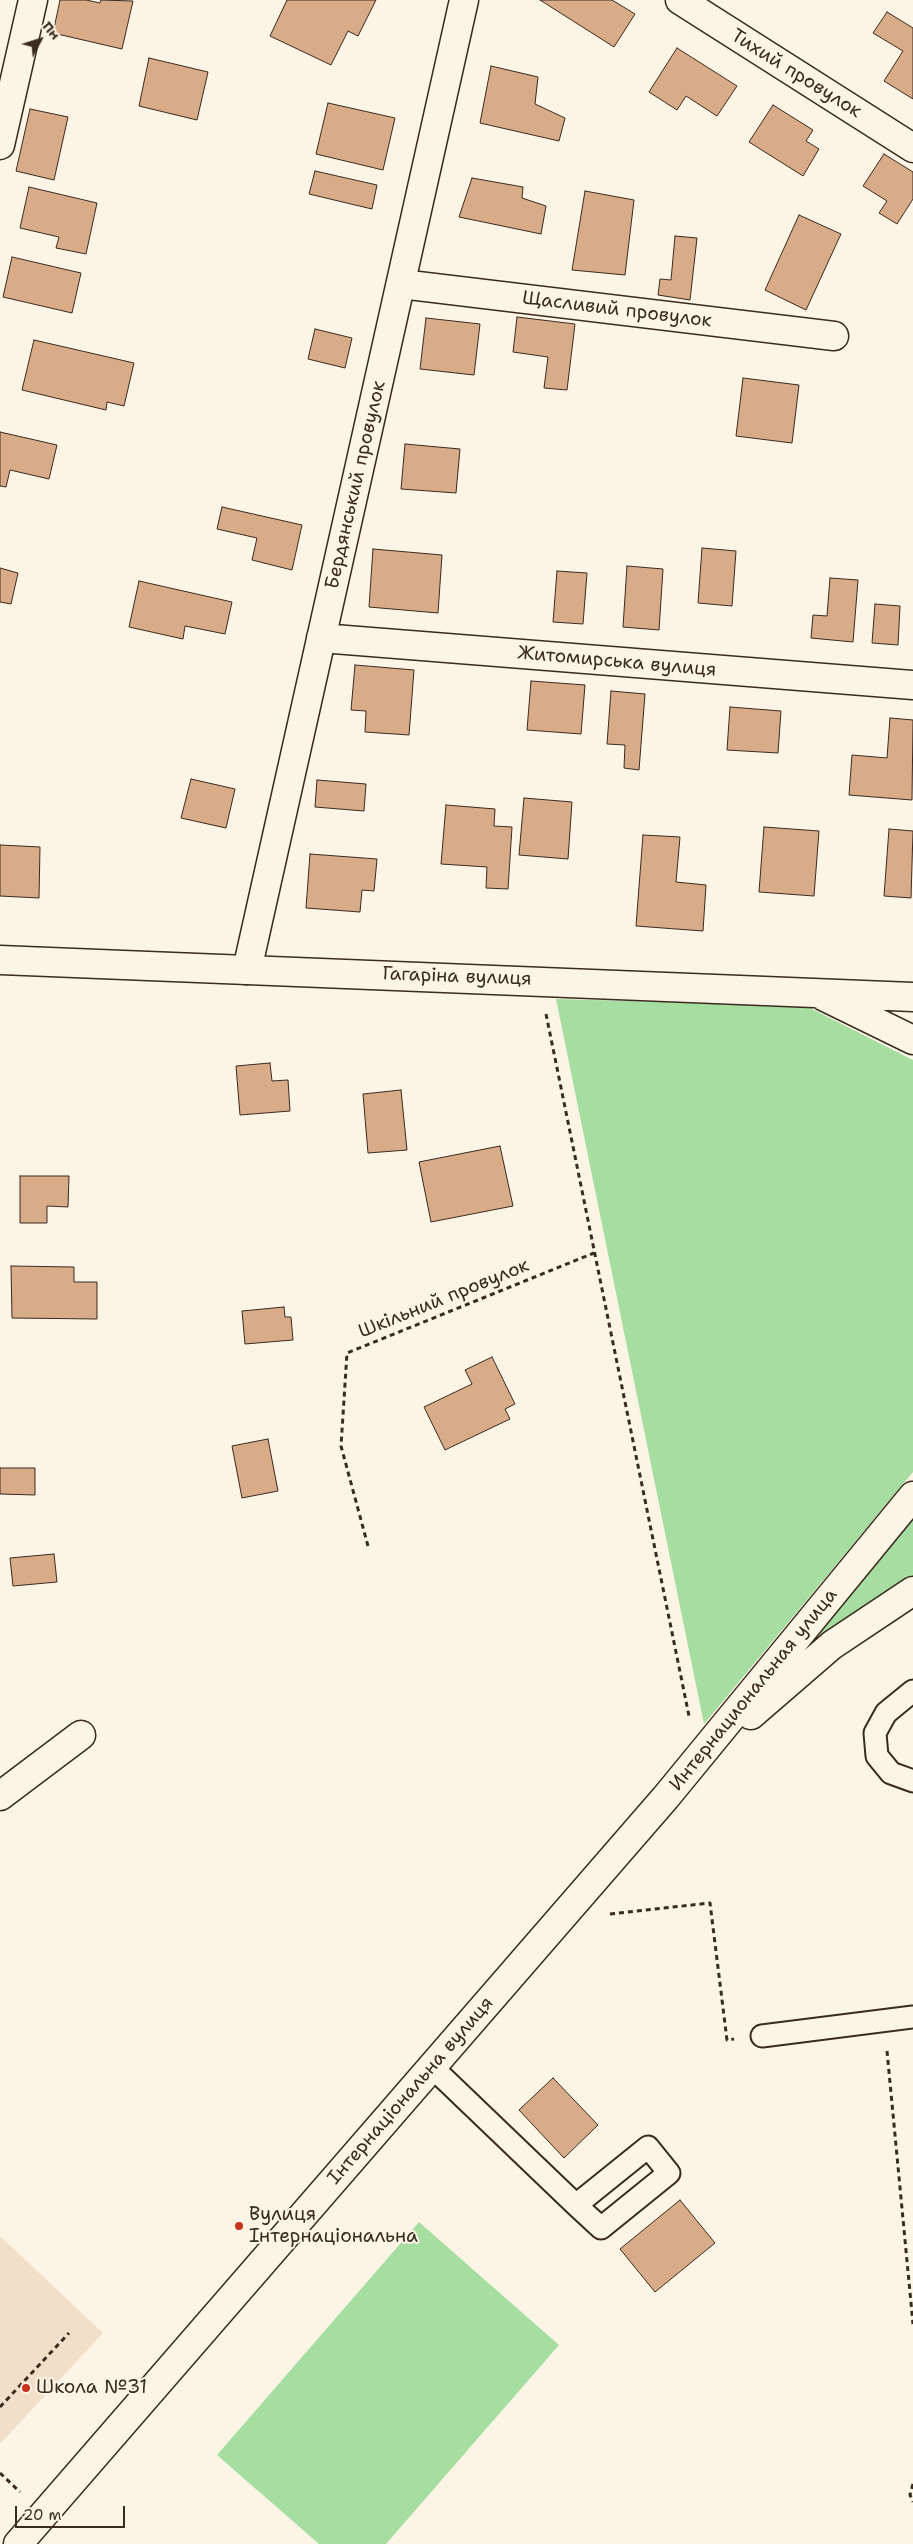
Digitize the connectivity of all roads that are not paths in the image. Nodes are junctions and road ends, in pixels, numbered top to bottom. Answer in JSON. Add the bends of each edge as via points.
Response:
{"nodes":[{"id":1,"x":33,"y":0,"type":"edge"},
{"id":2,"x":464,"y":0,"type":"edge"},
{"id":3,"x":680,"y":0,"type":"edge"},
{"id":4,"x":0,"y":144,"type":"edge"},
{"id":5,"x":913,"y":148,"type":"edge"},
{"id":6,"x":401,"y":284,"type":"junction"},
{"id":7,"x":834,"y":336,"type":"dead end"},
{"id":8,"x":321,"y":638,"type":"junction"},
{"id":9,"x":913,"y":686,"type":"edge"},
{"id":10,"x":0,"y":960,"type":"edge"},
{"id":11,"x":246,"y":970,"type":"junction"},
{"id":12,"x":813,"y":991,"type":"junction"},
{"id":13,"x":913,"y":997,"type":"edge"},
{"id":14,"x":913,"y":1040,"type":"edge"},
{"id":15,"x":913,"y":1496,"type":"edge"},
{"id":16,"x":913,"y":1591,"type":"edge"},
{"id":17,"x":913,"y":1691,"type":"edge"},
{"id":18,"x":81,"y":1735,"type":"dead end"},
{"id":19,"x":913,"y":1781,"type":"edge"},
{"id":20,"x":1,"y":1791,"type":"edge"},
{"id":21,"x":666,"y":1797,"type":"junction"},
{"id":22,"x":913,"y":2017,"type":"edge"},
{"id":23,"x":762,"y":2036,"type":"dead end"},
{"id":24,"x":432,"y":2067,"type":"junction"},
{"id":25,"x":576,"y":2205,"type":"dead end"},
{"id":26,"x":18,"y":2544,"type":"edge"}],
"edges":[{"from":1,"to":4,"type":"street"},
{"from":2,"to":6,"type":"street","name":"Бердянський провулок"},
{"from":3,"to":5,"type":"street","name":"Тихий провулок"},
{"from":6,"to":7,"type":"street","name":"Щасливий провулок"},
{"from":6,"to":8,"type":"street","name":"Бердянський провулок"},
{"from":8,"to":9,"type":"street","name":"Житомирська вулиця"},
{"from":8,"to":11,"type":"street","name":"Бердянський провулок"},
{"from":10,"to":11,"type":"street","name":"Гагаріна вулиця"},
{"from":11,"to":12,"type":"street","name":"Гагаріна вулиця"},
{"from":12,"to":13,"type":"street","name":"Гагаріна вулиця"},
{"from":12,"to":14,"type":"street"},
{"from":15,"to":21,"type":"street","name":"Интернациональная улица"},
{"from":16,"to":21,"type":"street","name":"Интернациональная улица","via":[[832,1645],[764,1703]]},
{"from":17,"to":19,"type":"lane","via":[[886,1713],[875,1733],[877,1756],[892,1773]]},
{"from":18,"to":20,"type":"street"},
{"from":21,"to":24,"type":"street","name":"Інтернаціональна вулиця"},
{"from":22,"to":23,"type":"lane"},
{"from":24,"to":25,"type":"lane"},
{"from":24,"to":26,"type":"street","name":"Інтернаціональна вулиця"}]}
